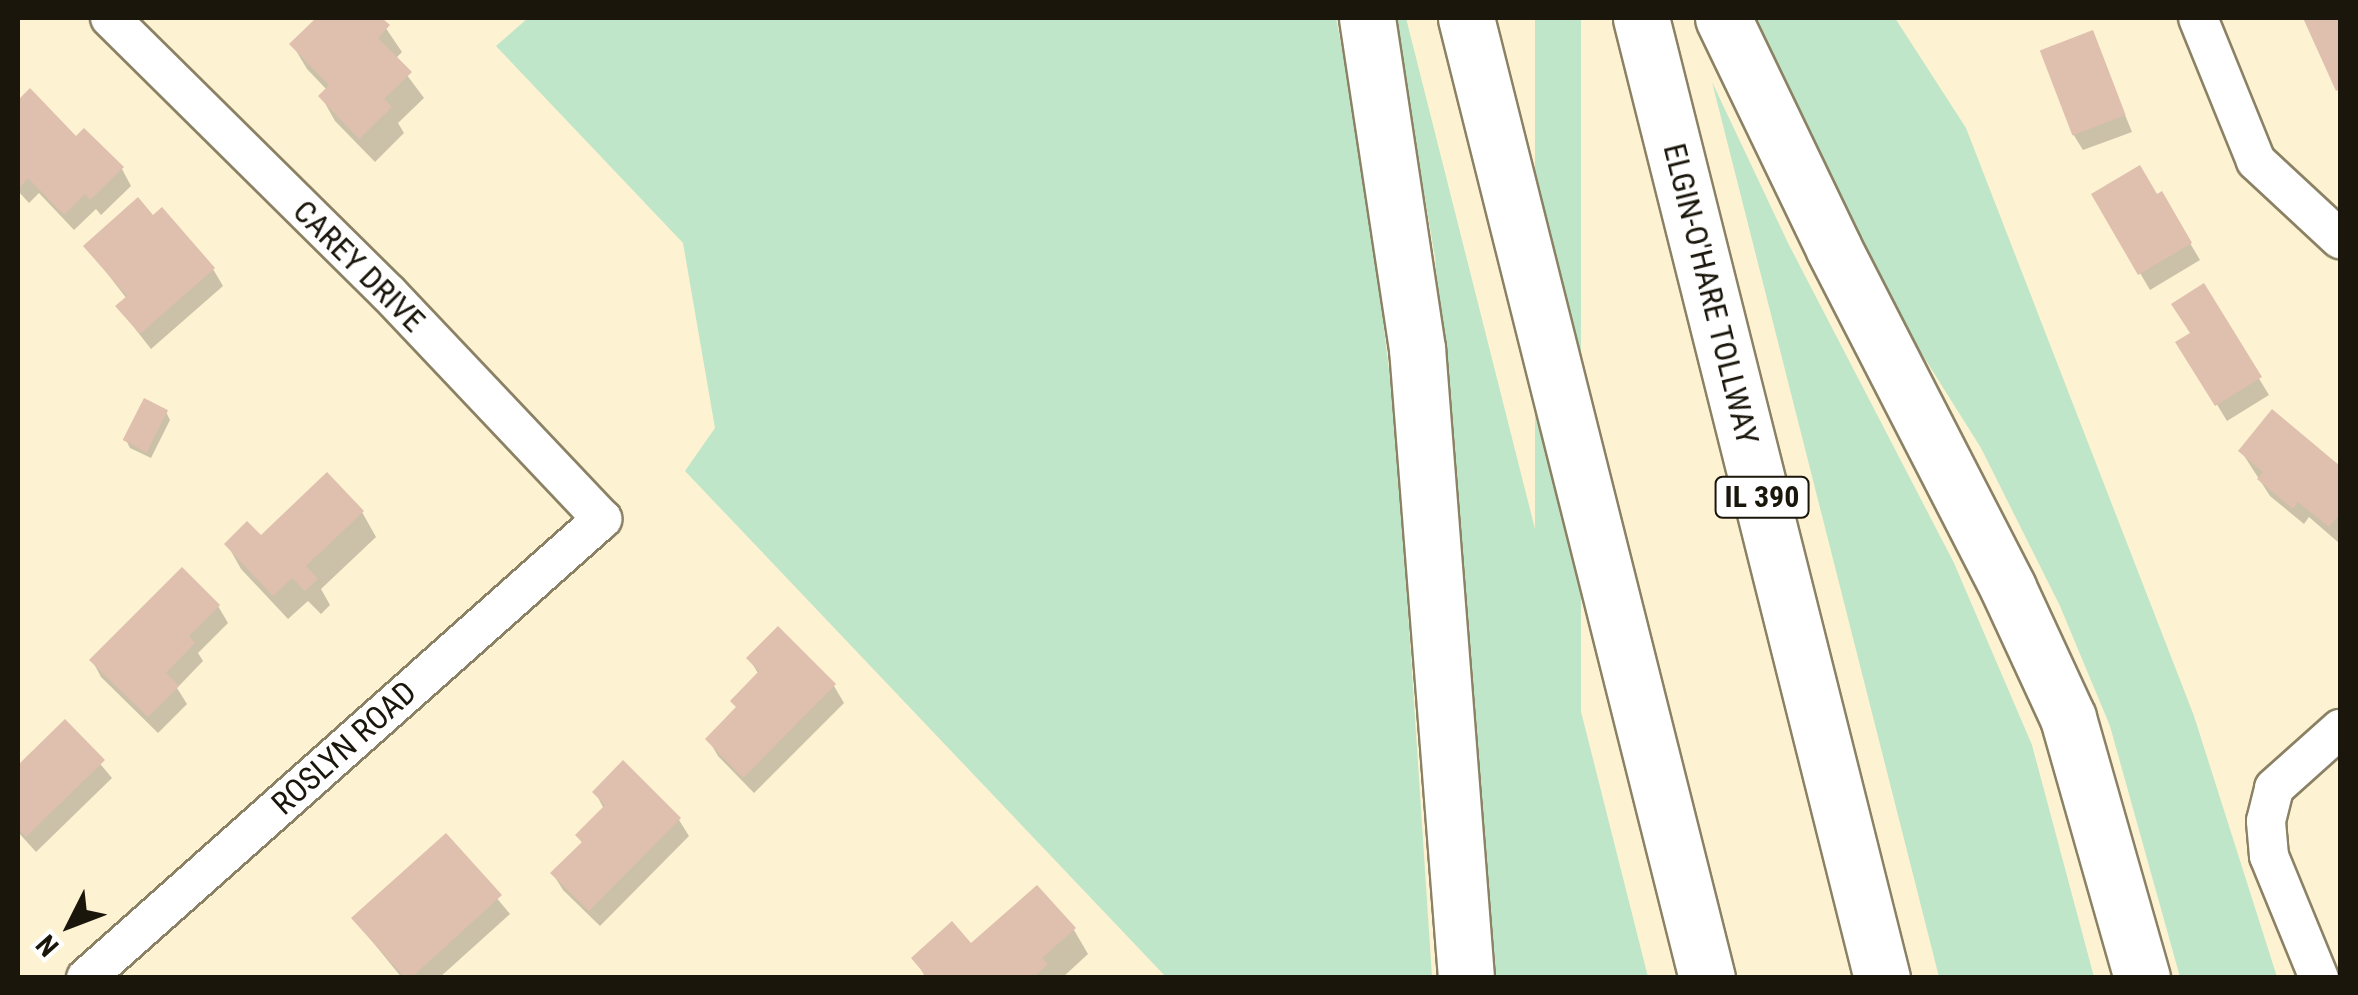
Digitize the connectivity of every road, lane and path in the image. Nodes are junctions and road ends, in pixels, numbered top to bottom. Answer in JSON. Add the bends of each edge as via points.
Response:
{"nodes":[{"id":1,"x":110,"y":18,"type":"edge"},
{"id":2,"x":1367,"y":18,"type":"edge"},
{"id":3,"x":1466,"y":18,"type":"edge"},
{"id":4,"x":1641,"y":18,"type":"edge"},
{"id":5,"x":1723,"y":18,"type":"edge"},
{"id":6,"x":2198,"y":18,"type":"edge"},
{"id":7,"x":2340,"y":239,"type":"edge"},
{"id":8,"x":602,"y":519,"type":"joint"},
{"id":9,"x":2340,"y":729,"type":"edge"},
{"id":10,"x":86,"y":978,"type":"edge"},
{"id":11,"x":1466,"y":978,"type":"edge"},
{"id":12,"x":1707,"y":978,"type":"edge"},
{"id":13,"x":1882,"y":978,"type":"edge"},
{"id":14,"x":2142,"y":978,"type":"edge"},
{"id":15,"x":2318,"y":978,"type":"edge"}],
"edges":[{"from":1,"to":8,"type":"street","name":"CAREY DRIVE","via":[[388,293]]},
{"from":2,"to":11,"type":"highway","via":[[1416,348]]},
{"from":3,"to":12,"type":"highway"},
{"from":4,"to":13,"type":"highway","name":"ELGIN-O'HARE TOLLWAY","number":"IL 390"},
{"from":5,"to":14,"type":"highway","via":[[2068,718]]},
{"from":6,"to":7,"type":"street","via":[[2256,161]]},
{"from":8,"to":10,"type":"street","name":"ROSLYN ROAD"},
{"from":9,"to":15,"type":"street","via":[[2274,788],[2266,822],[2269,856]]}]}
